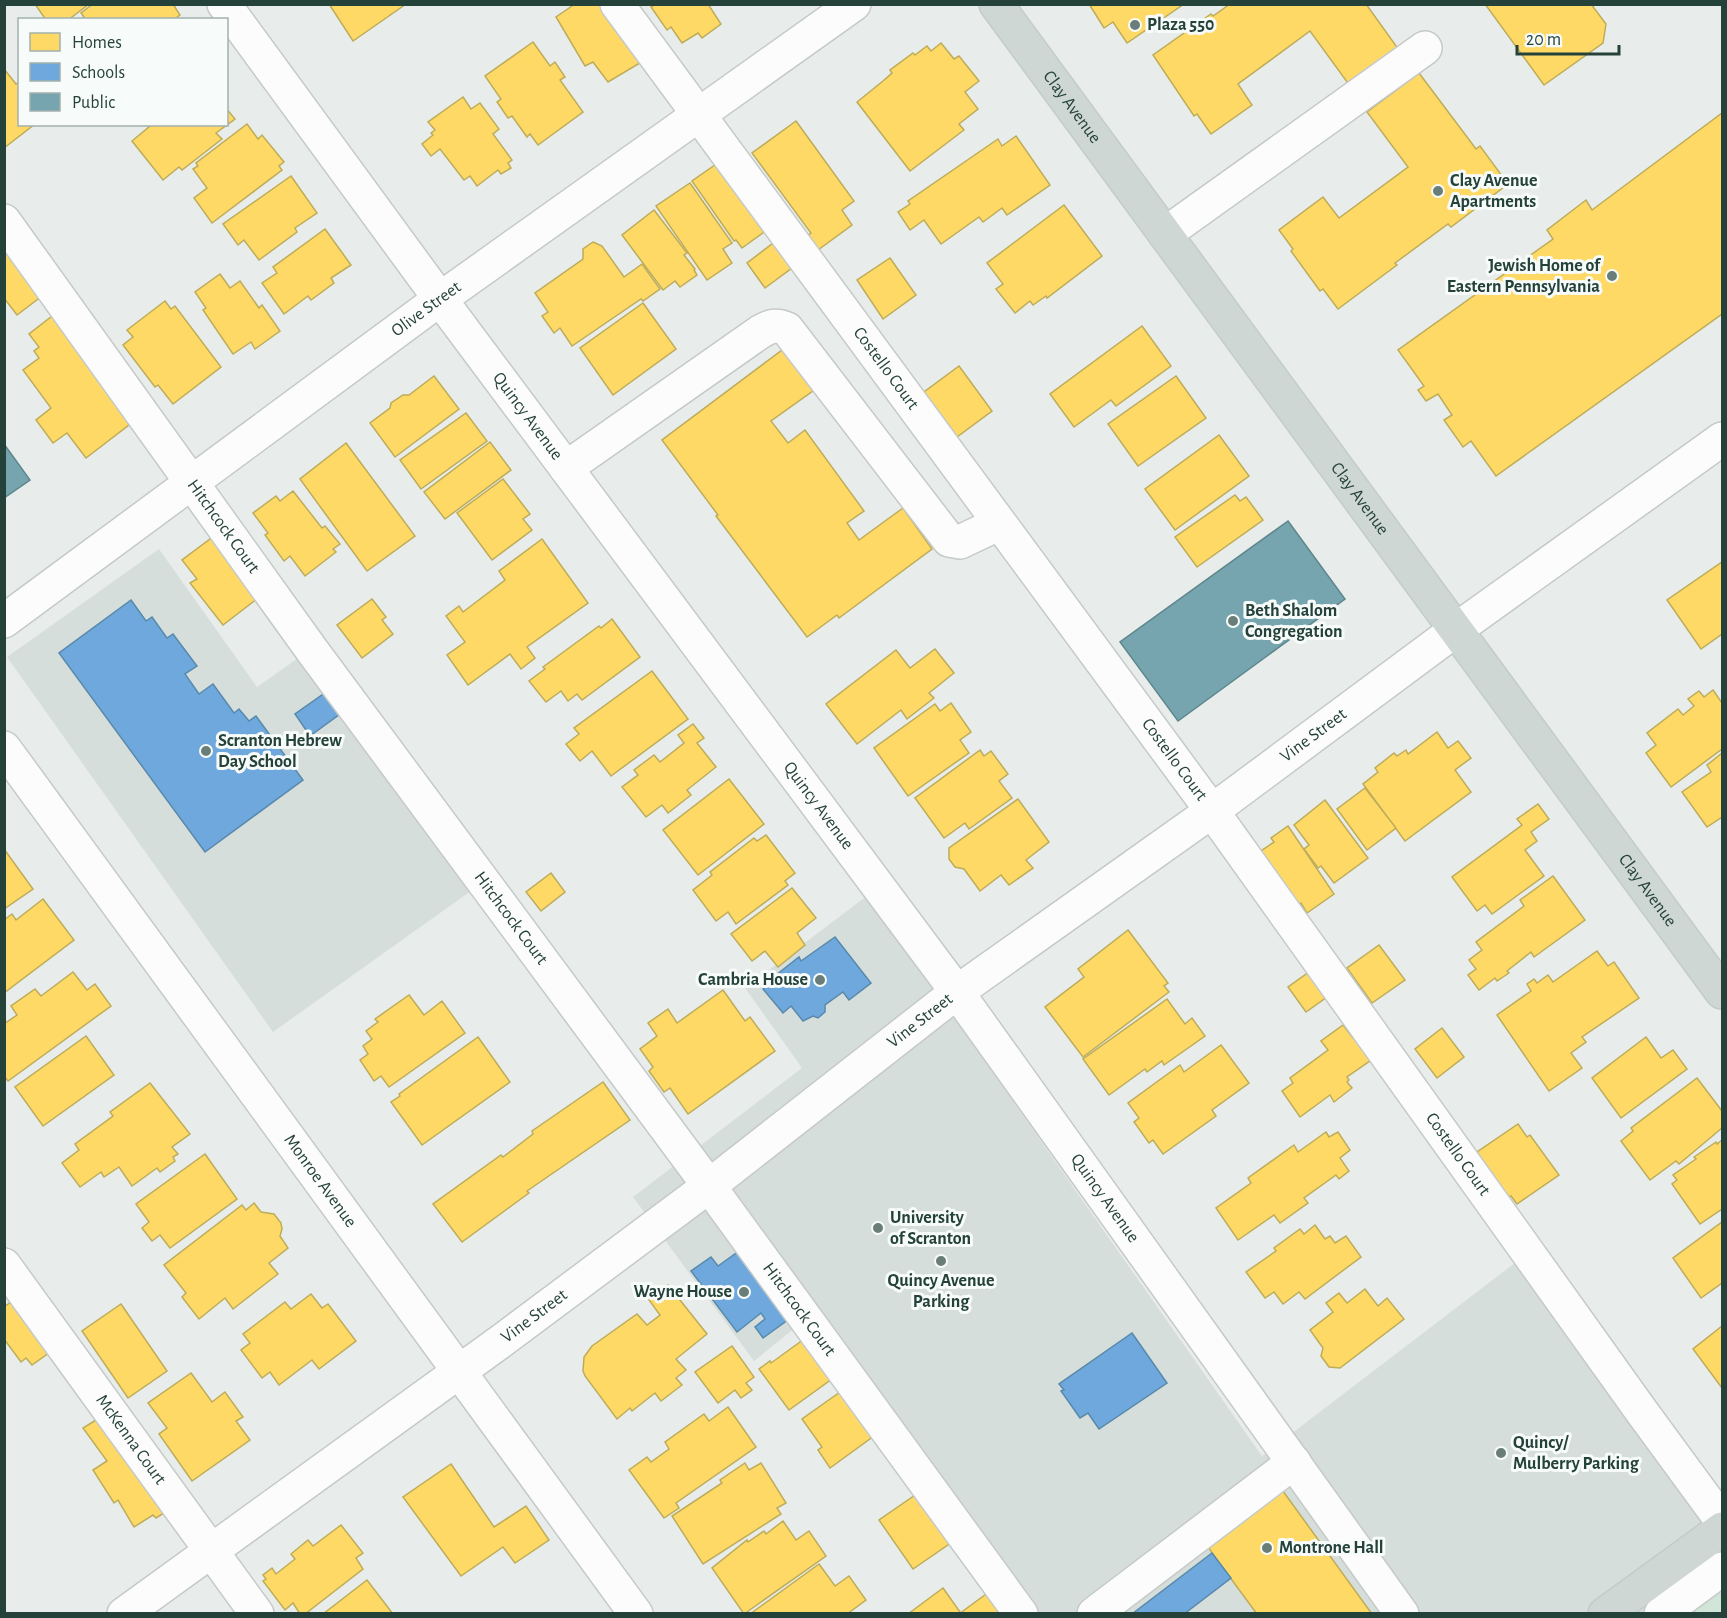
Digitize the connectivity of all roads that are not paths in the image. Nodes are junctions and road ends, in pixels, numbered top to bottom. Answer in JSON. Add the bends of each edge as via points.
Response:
{"nodes":[{"id":1,"x":224,"y":4,"type":"edge"},
{"id":2,"x":617,"y":4,"type":"edge"},
{"id":3,"x":854,"y":4,"type":"edge"},
{"id":4,"x":996,"y":4,"type":"edge"},
{"id":5,"x":1425,"y":48,"type":"dead end"},
{"id":6,"x":699,"y":116,"type":"junction"},
{"id":7,"x":4,"y":221,"type":"edge"},
{"id":8,"x":1166,"y":234,"type":"junction"},
{"id":9,"x":440,"y":299,"type":"junction"},
{"id":10,"x":1719,"y":448,"type":"edge"},
{"id":11,"x":566,"y":468,"type":"junction"},
{"id":12,"x":193,"y":483,"type":"junction"},
{"id":13,"x":998,"y":524,"type":"junction"},
{"id":14,"x":4,"y":621,"type":"edge"},
{"id":15,"x":1457,"y":629,"type":"junction"},
{"id":16,"x":4,"y":748,"type":"edge"},
{"id":17,"x":1212,"y":812,"type":"junction"},
{"id":18,"x":957,"y":992,"type":"junction"},
{"id":19,"x":1722,"y":992,"type":"edge"},
{"id":20,"x":709,"y":1186,"type":"junction"},
{"id":21,"x":4,"y":1265,"type":"edge"},
{"id":22,"x":459,"y":1370,"type":"junction"},
{"id":23,"x":1294,"y":1462,"type":"junction"},
{"id":24,"x":1722,"y":1521,"type":"edge"},
{"id":25,"x":1722,"y":1528,"type":"edge"},
{"id":26,"x":211,"y":1550,"type":"junction"},
{"id":27,"x":1722,"y":1569,"type":"edge"},
{"id":28,"x":124,"y":1614,"type":"edge"},
{"id":29,"x":257,"y":1614,"type":"edge"},
{"id":30,"x":636,"y":1614,"type":"edge"},
{"id":31,"x":1021,"y":1614,"type":"edge"},
{"id":32,"x":1094,"y":1614,"type":"edge"},
{"id":33,"x":1402,"y":1614,"type":"edge"},
{"id":34,"x":1605,"y":1614,"type":"edge"},
{"id":35,"x":1661,"y":1614,"type":"edge"}],
"edges":[{"from":1,"to":9,"type":"street","name":"Quincy Avenue"},
{"from":2,"to":6,"type":"street","name":"Costello Court"},
{"from":3,"to":6,"type":"street","name":"Olive Street"},
{"from":4,"to":8,"type":"main road","name":"Clay Avenue"},
{"from":5,"to":8,"type":"street"},
{"from":6,"to":9,"type":"street","name":"Olive Street"},
{"from":6,"to":13,"type":"street","name":"Costello Court"},
{"from":7,"to":12,"type":"street","name":"Hitchcock Court"},
{"from":8,"to":15,"type":"main road","name":"Clay Avenue"},
{"from":9,"to":11,"type":"street","name":"Quincy Avenue"},
{"from":9,"to":12,"type":"street","name":"Olive Street"},
{"from":10,"to":15,"type":"street","name":"Vine Street"},
{"from":11,"to":13,"type":"street","via":[[767,327],[780,326],[787,329],[949,540],[960,542]]},
{"from":11,"to":18,"type":"street","name":"Quincy Avenue"},
{"from":12,"to":14,"type":"street","name":"Olive Street"},
{"from":12,"to":20,"type":"street","name":"Hitchcock Court","via":[[311,649]]},
{"from":13,"to":17,"type":"street","name":"Costello Court"},
{"from":15,"to":17,"type":"street","name":"Vine Street"},
{"from":15,"to":19,"type":"main road","name":"Clay Avenue"},
{"from":16,"to":22,"type":"street","name":"Monroe Avenue"},
{"from":17,"to":18,"type":"street","name":"Vine Street"},
{"from":17,"to":24,"type":"street","name":"Costello Court"},
{"from":18,"to":20,"type":"street","name":"Vine Street"},
{"from":18,"to":23,"type":"street","name":"Quincy Avenue"},
{"from":20,"to":22,"type":"street","name":"Vine Street"},
{"from":20,"to":31,"type":"street","name":"Hitchcock Court"},
{"from":21,"to":26,"type":"street","name":"McKenna Court"},
{"from":22,"to":26,"type":"street","name":"Vine Street"},
{"from":22,"to":30,"type":"street","name":"Monroe Avenue"},
{"from":23,"to":32,"type":"street"},
{"from":23,"to":33,"type":"street","name":"Quincy Avenue"},
{"from":25,"to":34,"type":"main road"},
{"from":26,"to":28,"type":"street","name":"Vine Street"},
{"from":26,"to":29,"type":"street","name":"McKenna Court"},
{"from":27,"to":35,"type":"street"}]}
